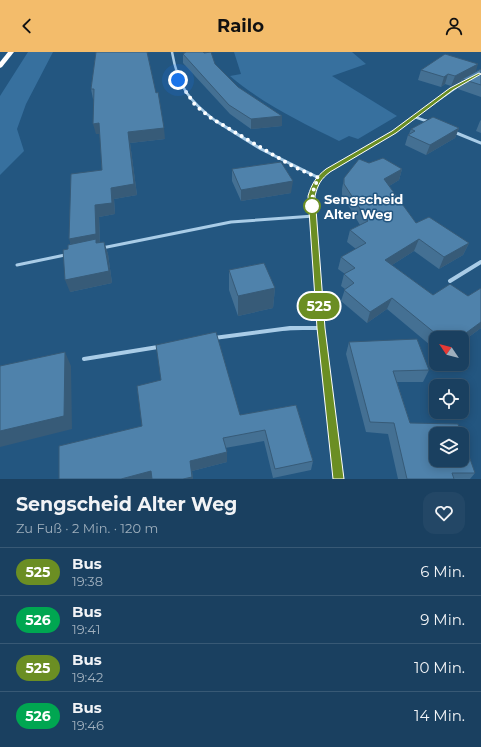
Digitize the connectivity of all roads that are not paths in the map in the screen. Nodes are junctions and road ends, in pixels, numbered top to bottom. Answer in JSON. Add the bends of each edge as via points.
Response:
{"nodes":[{"id":1,"x":11,"y":52,"type":"edge"},
{"id":2,"x":172,"y":52,"type":"edge"},
{"id":3,"x":0,"y":66,"type":"edge"},
{"id":4,"x":469,"y":80,"type":"edge"},
{"id":5,"x":415,"y":117,"type":"junction"},
{"id":6,"x":437,"y":125,"type":"edge"},
{"id":7,"x":452,"y":131,"type":"edge"},
{"id":8,"x":481,"y":143,"type":"edge"},
{"id":9,"x":319,"y":178,"type":"junction"},
{"id":10,"x":314,"y":216,"type":"junction"},
{"id":11,"x":96,"y":249,"type":"edge"},
{"id":12,"x":67,"y":255,"type":"edge"},
{"id":13,"x":481,"y":262,"type":"edge"},
{"id":14,"x":17,"y":265,"type":"dead end"},
{"id":15,"x":450,"y":281,"type":"dead end"},
{"id":16,"x":321,"y":328,"type":"junction"},
{"id":17,"x":207,"y":339,"type":"edge"},
{"id":18,"x":161,"y":346,"type":"edge"},
{"id":19,"x":84,"y":359,"type":"dead end"},
{"id":20,"x":339,"y":479,"type":"edge"}],
"edges":[{"from":1,"to":3,"type":"highway"},
{"from":2,"to":9,"type":"street","via":[[178,80],[195,105],[242,137],[294,167]]},
{"from":4,"to":5,"type":"street","via":[[452,89]]},
{"from":5,"to":6,"type":"street"},
{"from":5,"to":9,"type":"street"},
{"from":7,"to":8,"type":"street"},
{"from":9,"to":10,"type":"street","via":[[314,185],[312,196]]},
{"from":10,"to":11,"type":"lane","via":[[231,222]]},
{"from":10,"to":16,"type":"street"},
{"from":12,"to":14,"type":"lane"},
{"from":13,"to":15,"type":"street"},
{"from":16,"to":17,"type":"lane","via":[[290,328]]},
{"from":16,"to":20,"type":"street"},
{"from":18,"to":19,"type":"lane"}]}
